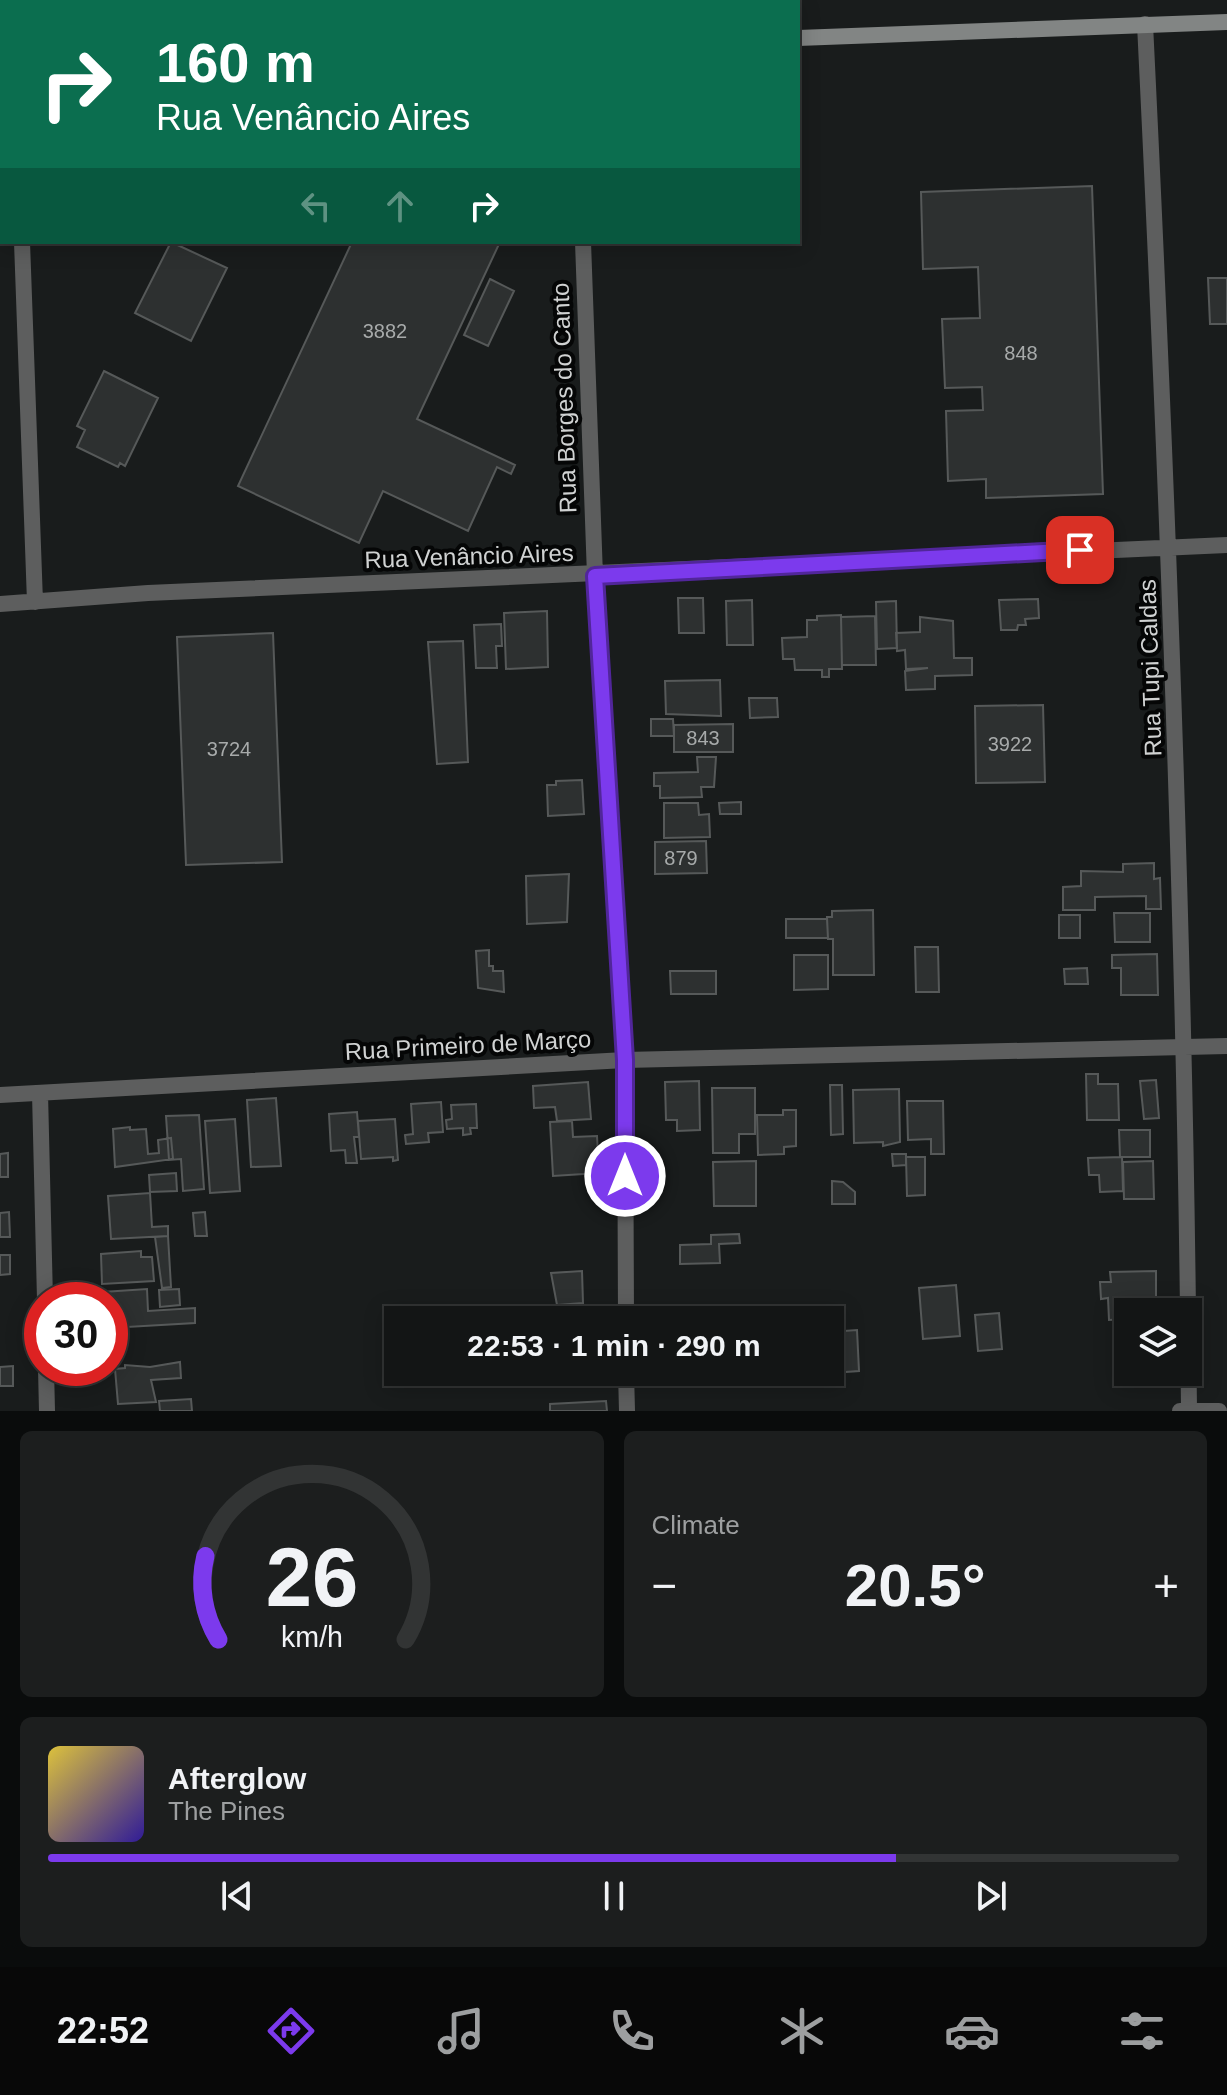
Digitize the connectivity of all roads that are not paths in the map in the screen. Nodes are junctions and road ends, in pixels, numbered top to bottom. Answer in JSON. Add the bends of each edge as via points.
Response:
{"nodes":[{"id":1,"x":1227,"y":22,"type":"edge"},
{"id":2,"x":1145,"y":24,"type":"junction"},
{"id":3,"x":800,"y":38,"type":"edge"},
{"id":4,"x":22,"y":244,"type":"edge"},
{"id":5,"x":583,"y":244,"type":"edge"},
{"id":6,"x":1227,"y":545,"type":"edge"},
{"id":7,"x":1171,"y":546,"type":"junction"},
{"id":8,"x":595,"y":576,"type":"junction"},
{"id":9,"x":35,"y":602,"type":"junction"},
{"id":10,"x":0,"y":604,"type":"edge"},
{"id":11,"x":1185,"y":1046,"type":"junction"},
{"id":12,"x":1227,"y":1046,"type":"edge"},
{"id":13,"x":625,"y":1060,"type":"junction"},
{"id":14,"x":40,"y":1093,"type":"junction"},
{"id":15,"x":0,"y":1095,"type":"edge"},
{"id":16,"x":45,"y":1282,"type":"edge"},
{"id":17,"x":1188,"y":1298,"type":"edge"},
{"id":18,"x":626,"y":1306,"type":"edge"},
{"id":19,"x":46,"y":1386,"type":"edge"},
{"id":20,"x":626,"y":1386,"type":"edge"},
{"id":21,"x":1189,"y":1386,"type":"edge"},
{"id":22,"x":1189,"y":1410,"type":"edge"},
{"id":23,"x":47,"y":1411,"type":"edge"},
{"id":24,"x":627,"y":1411,"type":"edge"},
{"id":25,"x":1178,"y":1411,"type":"edge"},
{"id":26,"x":1219,"y":1411,"type":"edge"}],
"edges":[{"from":1,"to":2,"type":"main road"},
{"from":2,"to":3,"type":"main road"},
{"from":2,"to":7,"type":"street","name":"Rua Tupi Caldas"},
{"from":4,"to":9,"type":"street"},
{"from":5,"to":8,"type":"street","name":"Rua Borges do Canto"},
{"from":6,"to":7,"type":"street","name":"Rua Venâncio Aires"},
{"from":7,"to":8,"type":"street","name":"Rua Venâncio Aires"},
{"from":7,"to":11,"type":"street","name":"Rua Tupi Caldas"},
{"from":8,"to":9,"type":"street","name":"Rua Venâncio Aires"},
{"from":8,"to":13,"type":"street","name":"Rua Borges do Canto"},
{"from":9,"to":10,"type":"street","name":"Rua Venâncio Aires"},
{"from":11,"to":12,"type":"street","name":"Rua Primeiro de Março"},
{"from":11,"to":13,"type":"street","name":"Rua Primeiro de Março"},
{"from":11,"to":17,"type":"street","name":"Rua Tupi Caldas"},
{"from":13,"to":14,"type":"street","name":"Rua Primeiro de Março"},
{"from":13,"to":18,"type":"street","name":"Rua Borges do Canto"},
{"from":14,"to":15,"type":"street","name":"Rua Primeiro de Março"},
{"from":14,"to":16,"type":"street"},
{"from":19,"to":23,"type":"street"},
{"from":20,"to":24,"type":"street"},
{"from":21,"to":22,"type":"street"},
{"from":22,"to":25,"type":"street"},
{"from":22,"to":26,"type":"street"}]}
